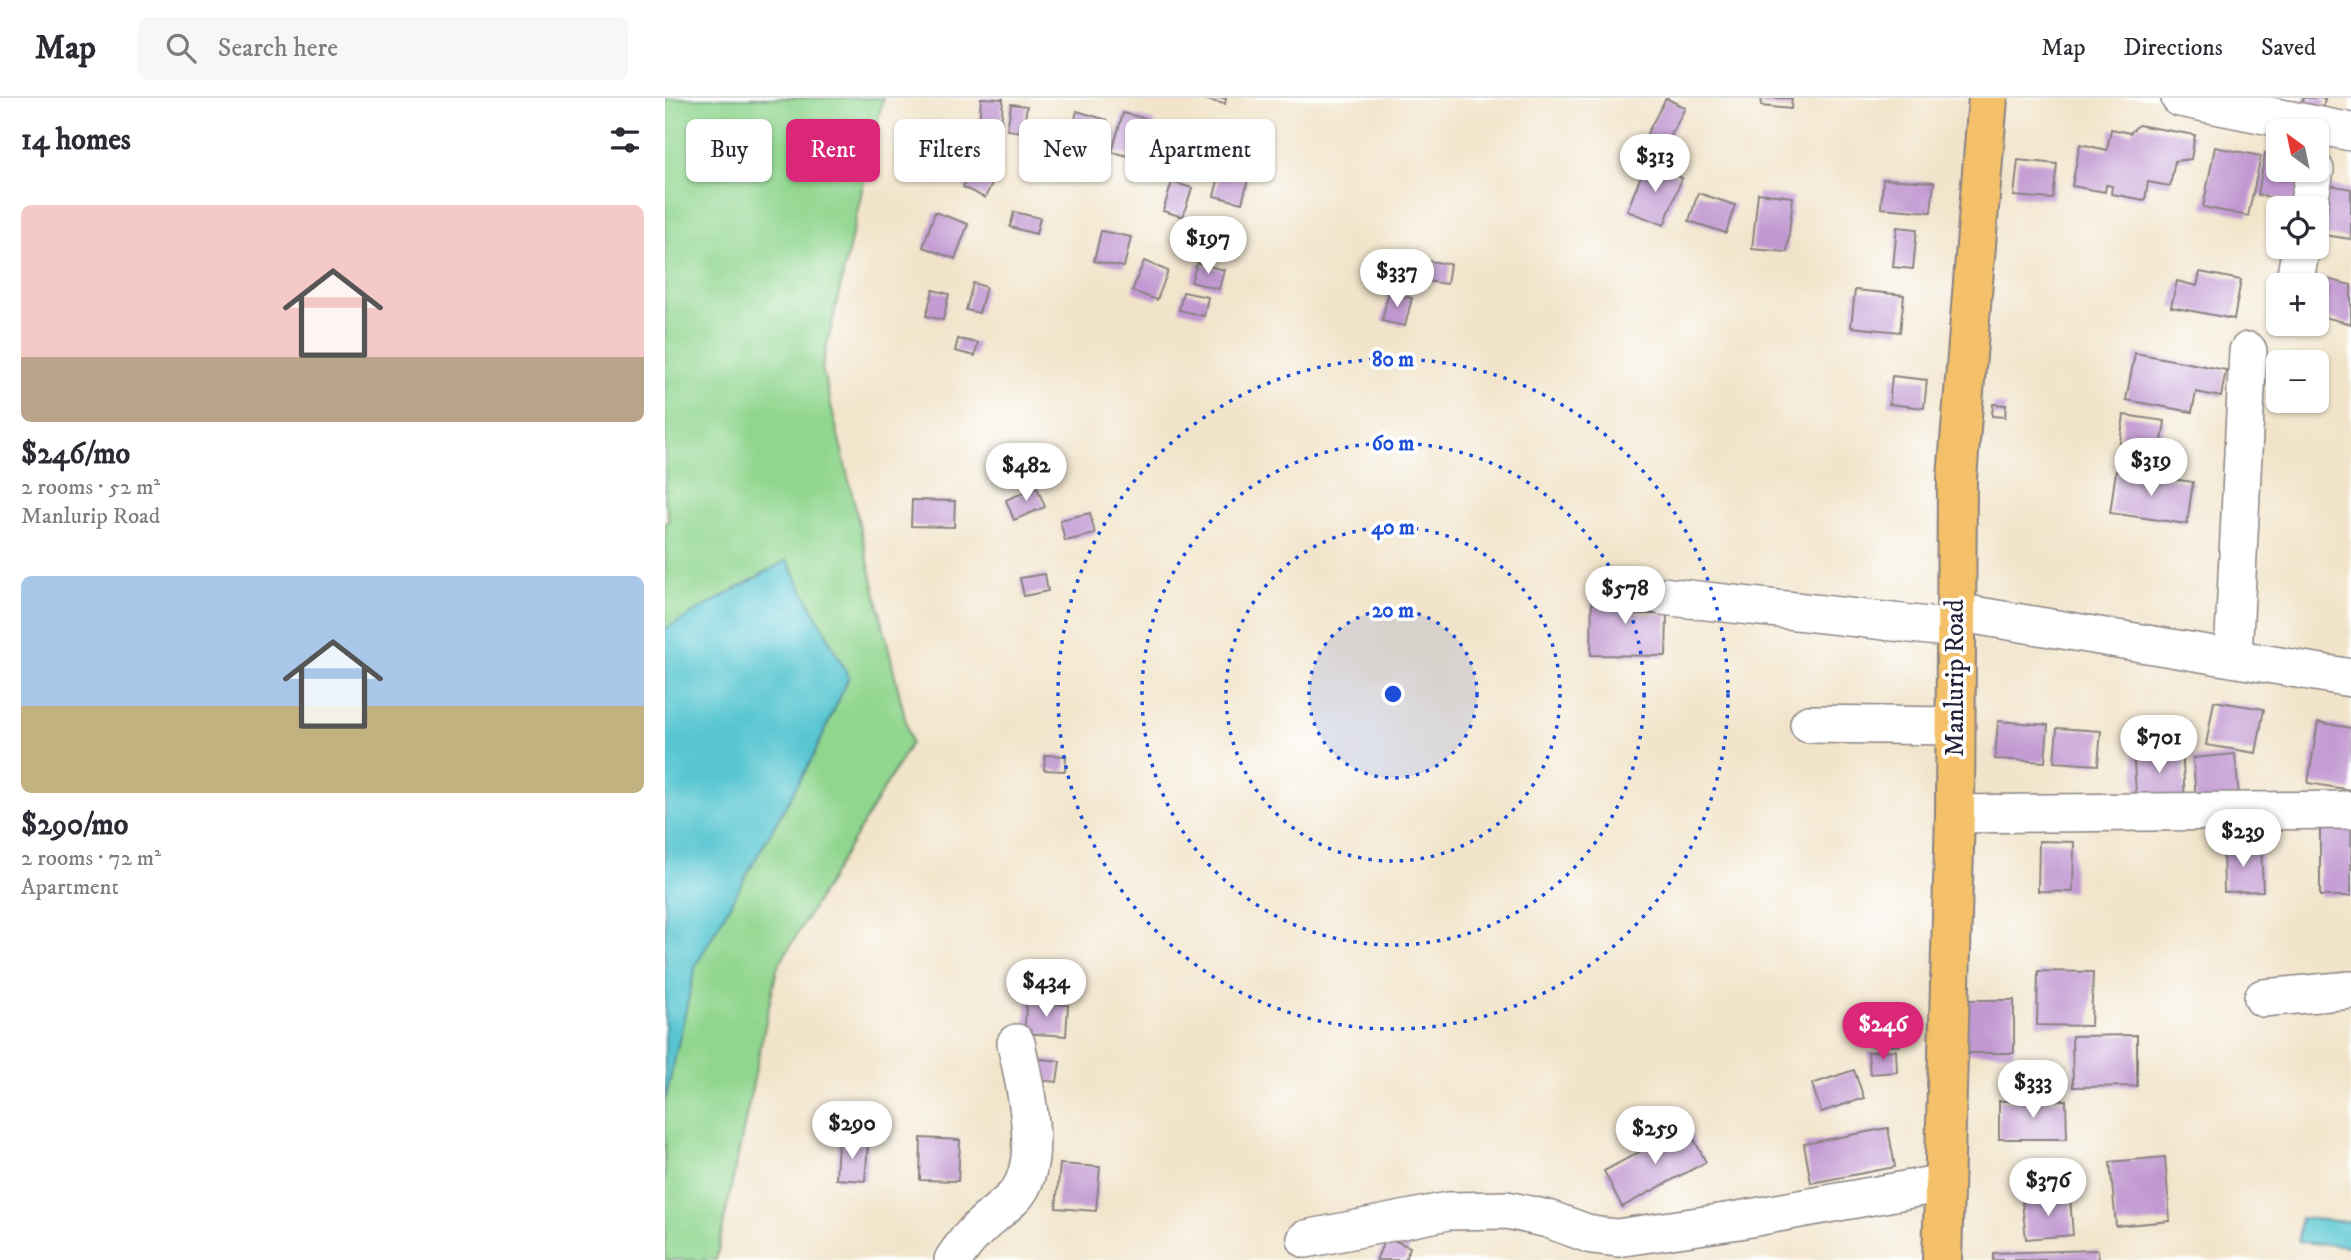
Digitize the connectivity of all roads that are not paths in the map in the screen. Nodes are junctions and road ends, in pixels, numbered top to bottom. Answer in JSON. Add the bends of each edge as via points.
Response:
{"nodes":[{"id":1,"x":1988,"y":98,"type":"edge"},
{"id":2,"x":2180,"y":98,"type":"edge"},
{"id":3,"x":2330,"y":139,"type":"edge"},
{"id":4,"x":2248,"y":351,"type":"dead end"},
{"id":5,"x":1663,"y":596,"type":"dead end"},
{"id":6,"x":1955,"y":620,"type":"junction"},
{"id":7,"x":2233,"y":658,"type":"junction"},
{"id":8,"x":2351,"y":678,"type":"edge"},
{"id":9,"x":1808,"y":724,"type":"dead end"},
{"id":10,"x":1955,"y":726,"type":"junction"},
{"id":11,"x":2351,"y":810,"type":"edge"},
{"id":12,"x":1955,"y":814,"type":"junction"},
{"id":13,"x":2351,"y":990,"type":"edge"},
{"id":14,"x":2263,"y":998,"type":"dead end"},
{"id":15,"x":1016,"y":1043,"type":"dead end"},
{"id":16,"x":1944,"y":1183,"type":"junction"},
{"id":17,"x":1306,"y":1239,"type":"dead end"},
{"id":18,"x":953,"y":1260,"type":"edge"},
{"id":19,"x":1942,"y":1260,"type":"edge"}],
"edges":[{"from":1,"to":6,"type":"main road","name":"Manlurip Road","via":[[1957,478]]},
{"from":2,"to":3,"type":"street"},
{"from":4,"to":7,"type":"street"},
{"from":5,"to":6,"type":"street"},
{"from":6,"to":7,"type":"street"},
{"from":6,"to":10,"type":"main road","name":"Manlurip Road"},
{"from":7,"to":8,"type":"street"},
{"from":9,"to":10,"type":"street"},
{"from":10,"to":12,"type":"main road","name":"Manlurip Road"},
{"from":11,"to":12,"type":"street"},
{"from":12,"to":16,"type":"main road","name":"Manlurip Road"},
{"from":13,"to":14,"type":"street"},
{"from":15,"to":18,"type":"street","via":[[1029,1105],[1028,1168],[1014,1198],[969,1235]]},
{"from":16,"to":17,"type":"street","via":[[1617,1238],[1507,1210],[1448,1211]]},
{"from":16,"to":19,"type":"main road","name":"Manlurip Road"}]}
